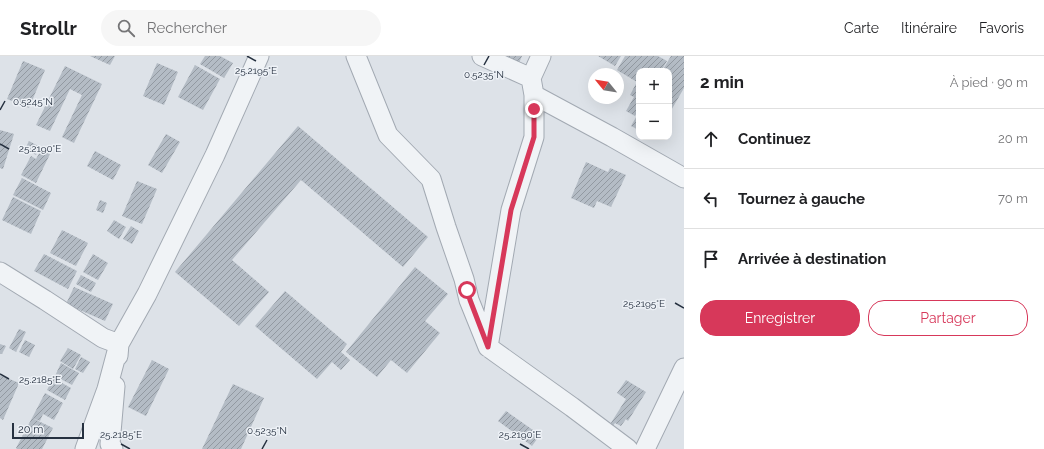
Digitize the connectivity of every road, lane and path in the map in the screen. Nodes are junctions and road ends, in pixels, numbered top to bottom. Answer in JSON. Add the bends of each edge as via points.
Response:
{"nodes":[{"id":1,"x":259,"y":56,"type":"edge"},
{"id":2,"x":356,"y":56,"type":"edge"},
{"id":3,"x":482,"y":56,"type":"edge"},
{"id":4,"x":541,"y":56,"type":"edge"},
{"id":5,"x":533,"y":86,"type":"junction"},
{"id":6,"x":684,"y":178,"type":"edge"},
{"id":7,"x":0,"y":272,"type":"edge"},
{"id":8,"x":119,"y":344,"type":"junction"},
{"id":9,"x":488,"y":347,"type":"junction"},
{"id":10,"x":684,"y":368,"type":"edge"},
{"id":11,"x":85,"y":449,"type":"edge"},
{"id":12,"x":114,"y":449,"type":"edge"},
{"id":13,"x":628,"y":449,"type":"edge"},
{"id":14,"x":645,"y":449,"type":"edge"}],
"edges":[{"from":1,"to":8,"type":"street","via":[[148,294]]},
{"from":2,"to":9,"type":"street","via":[[388,135],[431,179]]},
{"from":3,"to":5,"type":"street"},
{"from":4,"to":5,"type":"street"},
{"from":5,"to":6,"type":"street","via":[[612,137]]},
{"from":5,"to":9,"type":"street","via":[[534,137],[511,210]]},
{"from":7,"to":8,"type":"street","via":[[103,338]]},
{"from":8,"to":11,"type":"street","via":[[107,389]]},
{"from":8,"to":12,"type":"street","via":[[110,444]]},
{"from":9,"to":13,"type":"street"},
{"from":10,"to":14,"type":"street"}]}
